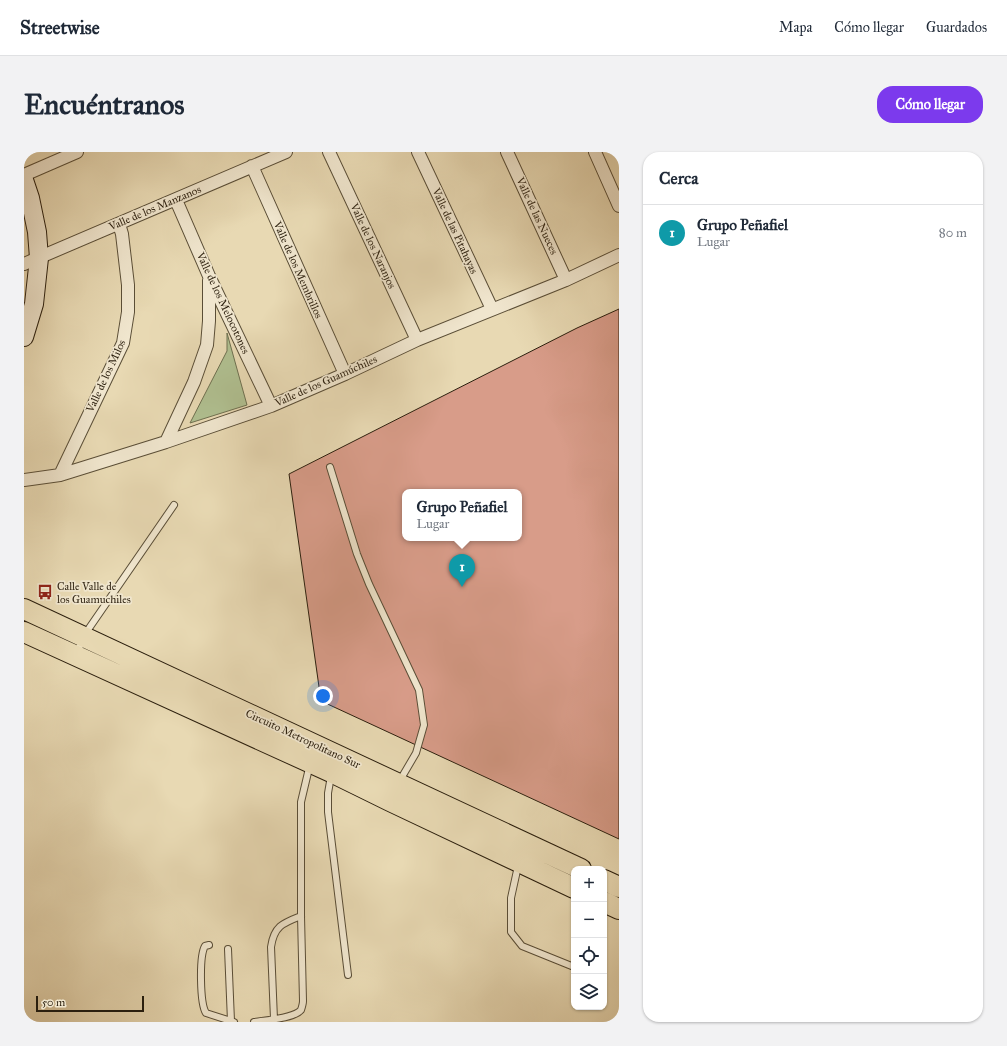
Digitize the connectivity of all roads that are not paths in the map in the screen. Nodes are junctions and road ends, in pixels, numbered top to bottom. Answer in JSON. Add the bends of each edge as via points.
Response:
{"nodes":[{"id":1,"x":77,"y":152,"type":"edge"},
{"id":2,"x":286,"y":152,"type":"edge"},
{"id":3,"x":329,"y":152,"type":"edge"},
{"id":4,"x":418,"y":152,"type":"edge"},
{"id":5,"x":507,"y":152,"type":"edge"},
{"id":6,"x":594,"y":152,"type":"edge"},
{"id":7,"x":252,"y":166,"type":"junction"},
{"id":8,"x":24,"y":175,"type":"edge"},
{"id":9,"x":24,"y":180,"type":"edge"},
{"id":10,"x":176,"y":200,"type":"junction"},
{"id":11,"x":619,"y":206,"type":"edge"},
{"id":12,"x":119,"y":224,"type":"junction"},
{"id":13,"x":619,"y":255,"type":"edge"},
{"id":14,"x":31,"y":261,"type":"edge"},
{"id":15,"x":209,"y":276,"type":"junction"},
{"id":16,"x":566,"y":280,"type":"junction"},
{"id":17,"x":492,"y":309,"type":"junction"},
{"id":18,"x":24,"y":337,"type":"edge"},
{"id":19,"x":417,"y":340,"type":"junction"},
{"id":20,"x":345,"y":374,"type":"junction"},
{"id":21,"x":271,"y":406,"type":"junction"},
{"id":22,"x":166,"y":442,"type":"junction"},
{"id":23,"x":330,"y":467,"type":"dead end"},
{"id":24,"x":60,"y":475,"type":"junction"},
{"id":25,"x":24,"y":480,"type":"edge"},
{"id":26,"x":174,"y":505,"type":"dead end"},
{"id":27,"x":24,"y":609,"type":"edge"},
{"id":28,"x":24,"y":632,"type":"edge"},
{"id":29,"x":83,"y":637,"type":"junction"},
{"id":30,"x":76,"y":656,"type":"junction"},
{"id":31,"x":311,"y":753,"type":"junction"},
{"id":32,"x":331,"y":772,"type":"junction"},
{"id":33,"x":392,"y":791,"type":"junction"},
{"id":34,"x":519,"y":862,"type":"junction"},
{"id":35,"x":574,"y":866,"type":"edge"},
{"id":36,"x":607,"y":881,"type":"edge"},
{"id":37,"x":571,"y":887,"type":"edge"},
{"id":38,"x":619,"y":887,"type":"edge"},
{"id":39,"x":607,"y":903,"type":"edge"},
{"id":40,"x":619,"y":909,"type":"edge"},
{"id":41,"x":301,"y":916,"type":"junction"},
{"id":42,"x":209,"y":945,"type":"dead end"},
{"id":43,"x":228,"y":949,"type":"dead end"},
{"id":44,"x":571,"y":966,"type":"edge"},
{"id":45,"x":348,"y":975,"type":"dead end"},
{"id":46,"x":274,"y":1019,"type":"junction"},
{"id":47,"x":232,"y":1022,"type":"edge"},
{"id":48,"x":254,"y":1022,"type":"edge"}],
"edges":[{"from":1,"to":8,"type":"street"},
{"from":2,"to":7,"type":"street","name":"Valle de los Manzanos"},
{"from":3,"to":19,"type":"street","name":"Valle de los Naranjos"},
{"from":4,"to":17,"type":"street","name":"Valle de las Pitahayas"},
{"from":5,"to":16,"type":"street","name":"Valle de las Nueces"},
{"from":6,"to":11,"type":"street"},
{"from":7,"to":10,"type":"street","name":"Valle de los Manzanos"},
{"from":7,"to":20,"type":"street","name":"Valle de los Membrillos"},
{"from":9,"to":14,"type":"street","via":[[38,232]]},
{"from":10,"to":12,"type":"street","name":"Valle de los Manzanos"},
{"from":10,"to":15,"type":"street","name":"Valle de los Melocotones"},
{"from":12,"to":14,"type":"street","name":"Valle de los Manzanos"},
{"from":12,"to":24,"type":"street","name":"Valle de los Milos","via":[[128,285],[128,312],[123,343]]},
{"from":13,"to":16,"type":"street","name":"Valle de los Guamúchiles"},
{"from":14,"to":18,"type":"street","via":[[34,304]]},
{"from":15,"to":21,"type":"street","name":"Valle de los Melocotones"},
{"from":15,"to":22,"type":"street","via":[[207,346],[194,382]]},
{"from":16,"to":17,"type":"street","name":"Valle de los Guamúchiles"},
{"from":17,"to":19,"type":"street","name":"Valle de los Guamúchiles"},
{"from":19,"to":20,"type":"street","name":"Valle de los Guamúchiles"},
{"from":20,"to":21,"type":"street","name":"Valle de los Guamúchiles"},
{"from":21,"to":22,"type":"street","name":"Valle de los Guamúchiles"},
{"from":22,"to":24,"type":"street","name":"Valle de los Guamúchiles"},
{"from":23,"to":33,"type":"lane","via":[[357,554],[419,690],[424,725],[416,752]]},
{"from":24,"to":25,"type":"street","name":"Valle de los Guamúchiles"},
{"from":26,"to":29,"type":"lane"},
{"from":27,"to":29,"type":"main road","name":"Circuito Metropolitano Sur"},
{"from":28,"to":30,"type":"main road","name":"Circuito Metropolitano Sur"},
{"from":29,"to":30,"type":"lane"},
{"from":29,"to":31,"type":"main road","name":"Circuito Metropolitano Sur"},
{"from":30,"to":31,"type":"main road","name":"Circuito Metropolitano Sur"},
{"from":31,"to":32,"type":"main road","name":"Circuito Metropolitano Sur"},
{"from":31,"to":33,"type":"main road","name":"Circuito Metropolitano Sur"},
{"from":31,"to":41,"type":"lane","via":[[301,802]]},
{"from":32,"to":33,"type":"main road","name":"Circuito Metropolitano Sur"},
{"from":32,"to":45,"type":"lane","via":[[328,812]]},
{"from":33,"to":34,"type":"main road","name":"Circuito Metropolitano Sur"},
{"from":33,"to":35,"type":"main road","name":"Circuito Metropolitano Sur"},
{"from":34,"to":37,"type":"main road","name":"Circuito Metropolitano Sur"},
{"from":34,"to":44,"type":"lane","via":[[511,898],[511,932],[522,946]]},
{"from":36,"to":38,"type":"main road"},
{"from":39,"to":40,"type":"main road"},
{"from":41,"to":46,"type":"lane","via":[[285,922],[272,936],[270,947]]},
{"from":41,"to":46,"type":"lane","via":[[302,1009]]},
{"from":42,"to":47,"type":"lane","via":[[205,946],[201,954],[204,1009],[206,1013]]},
{"from":43,"to":47,"type":"lane"},
{"from":46,"to":48,"type":"lane"}]}
